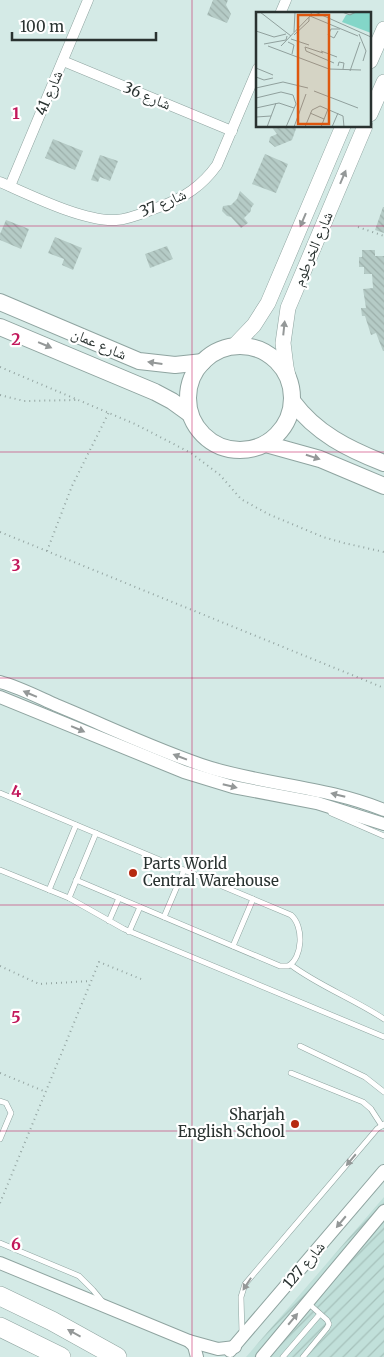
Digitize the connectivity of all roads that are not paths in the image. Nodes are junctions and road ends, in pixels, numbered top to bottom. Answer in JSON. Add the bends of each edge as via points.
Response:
{"nodes":[{"id":1,"x":88,"y":0,"type":"edge"},
{"id":2,"x":384,"y":29,"type":"edge"},
{"id":3,"x":372,"y":56,"type":"edge"},
{"id":4,"x":63,"y":61,"type":"junction"},
{"id":5,"x":256,"y":73,"type":"edge"},
{"id":6,"x":384,"y":82,"type":"edge"},
{"id":7,"x":372,"y":109,"type":"edge"},
{"id":8,"x":342,"y":128,"type":"edge"},
{"id":9,"x":364,"y":128,"type":"edge"},
{"id":10,"x":232,"y":131,"type":"junction"},
{"id":11,"x":0,"y":182,"type":"edge"},
{"id":12,"x":10,"y":186,"type":"junction"},
{"id":13,"x":0,"y":302,"type":"edge"},
{"id":14,"x":0,"y":327,"type":"edge"},
{"id":15,"x":234,"y":346,"type":"junction"},
{"id":16,"x":203,"y":362,"type":"junction"},
{"id":17,"x":288,"y":376,"type":"junction"},
{"id":18,"x":293,"y":402,"type":"junction"},
{"id":19,"x":190,"y":414,"type":"junction"},
{"id":20,"x":266,"y":444,"type":"junction"},
{"id":21,"x":384,"y":463,"type":"edge"},
{"id":22,"x":384,"y":486,"type":"edge"},
{"id":23,"x":0,"y":682,"type":"edge"},
{"id":24,"x":0,"y":697,"type":"edge"},
{"id":25,"x":0,"y":793,"type":"edge"},
{"id":26,"x":303,"y":800,"type":"junction"},
{"id":27,"x":384,"y":810,"type":"edge"},
{"id":28,"x":76,"y":824,"type":"junction"},
{"id":29,"x":384,"y":824,"type":"edge"},
{"id":30,"x":96,"y":833,"type":"junction"},
{"id":31,"x":384,"y":836,"type":"edge"},
{"id":32,"x":0,"y":870,"type":"edge"},
{"id":33,"x":184,"y":870,"type":"junction"},
{"id":34,"x":76,"y":880,"type":"junction"},
{"id":35,"x":49,"y":890,"type":"junction"},
{"id":36,"x":69,"y":898,"type":"junction"},
{"id":37,"x":119,"y":898,"type":"junction"},
{"id":38,"x":253,"y":899,"type":"junction"},
{"id":39,"x":140,"y":907,"type":"junction"},
{"id":40,"x":164,"y":917,"type":"junction"},
{"id":41,"x":109,"y":921,"type":"junction"},
{"id":42,"x":129,"y":932,"type":"junction"},
{"id":43,"x":233,"y":946,"type":"junction"},
{"id":44,"x":291,"y":964,"type":"junction"},
{"id":45,"x":384,"y":1019,"type":"edge"},
{"id":46,"x":384,"y":1037,"type":"edge"},
{"id":47,"x":300,"y":1046,"type":"dead end"},
{"id":48,"x":291,"y":1073,"type":"dead end"},
{"id":49,"x":384,"y":1092,"type":"edge"},
{"id":50,"x":0,"y":1100,"type":"edge"},
{"id":51,"x":383,"y":1125,"type":"edge"},
{"id":52,"x":0,"y":1139,"type":"edge"},
{"id":53,"x":384,"y":1171,"type":"edge"},
{"id":54,"x":384,"y":1211,"type":"edge"},
{"id":55,"x":0,"y":1243,"type":"edge"},
{"id":56,"x":0,"y":1263,"type":"edge"},
{"id":57,"x":0,"y":1296,"type":"edge"},
{"id":58,"x":307,"y":1302,"type":"junction"},
{"id":59,"x":104,"y":1306,"type":"junction"},
{"id":60,"x":320,"y":1314,"type":"junction"},
{"id":61,"x":0,"y":1327,"type":"edge"},
{"id":62,"x":189,"y":1341,"type":"junction"},
{"id":63,"x":235,"y":1347,"type":"edge"},
{"id":64,"x":39,"y":1357,"type":"edge"},
{"id":65,"x":61,"y":1357,"type":"edge"},
{"id":66,"x":117,"y":1357,"type":"edge"},
{"id":67,"x":197,"y":1357,"type":"edge"},
{"id":68,"x":222,"y":1357,"type":"edge"},
{"id":69,"x":262,"y":1357,"type":"edge"},
{"id":70,"x":283,"y":1357,"type":"edge"},
{"id":71,"x":303,"y":1357,"type":"edge"}],
"edges":[{"from":1,"to":4,"type":"street","name":"شارع 41"},
{"from":2,"to":3,"type":"main road"},
{"from":4,"to":10,"type":"street","name":"شارع 36"},
{"from":4,"to":12,"type":"street","name":"شارع 41"},
{"from":5,"to":10,"type":"street","name":"شارع 37"},
{"from":6,"to":7,"type":"main road"},
{"from":8,"to":15,"type":"main road","name":"شارع الخرطوم","one_way":true,"via":[[268,303],[254,325]]},
{"from":17,"to":9,"type":"main road","name":"شارع الخرطوم","one_way":true,"via":[[283,343],[288,308]]},
{"from":10,"to":12,"type":"street","name":"شارع 37","via":[[217,164],[195,189],[125,219],[90,217]]},
{"from":11,"to":12,"type":"street","name":"شارع 37"},
{"from":16,"to":13,"type":"main road","name":"شارع عمان","one_way":true,"via":[[175,365],[140,361]]},
{"from":14,"to":19,"type":"main road","name":"شارع عمان","one_way":true,"via":[[155,392]]},
{"from":15,"to":16,"type":"main road"},
{"from":15,"to":17,"type":"main road","via":[[248,346],[272,356]]},
{"from":16,"to":19,"type":"main road","via":[[191,381]]},
{"from":17,"to":18,"type":"main road"},
{"from":18,"to":20,"type":"main road","via":[[285,426]]},
{"from":18,"to":21,"type":"main road","via":[[311,423],[333,440]]},
{"from":19,"to":20,"type":"main road","via":[[204,436],[227,449],[240,451]]},
{"from":20,"to":22,"type":"main road","one_way":true,"via":[[320,459]]},
{"from":27,"to":23,"type":"street","one_way":true,"via":[[333,794],[211,768]]},
{"from":24,"to":26,"type":"street","one_way":true,"via":[[184,772],[233,787]]},
{"from":25,"to":28,"type":"lane"},
{"from":26,"to":29,"type":"street","via":[[339,808]]},
{"from":26,"to":31,"type":"lane"},
{"from":28,"to":30,"type":"lane"},
{"from":28,"to":35,"type":"lane"},
{"from":30,"to":33,"type":"lane"},
{"from":30,"to":34,"type":"lane"},
{"from":32,"to":35,"type":"lane"},
{"from":33,"to":38,"type":"lane"},
{"from":33,"to":40,"type":"lane"},
{"from":34,"to":36,"type":"lane"},
{"from":34,"to":37,"type":"lane"},
{"from":35,"to":36,"type":"lane"},
{"from":36,"to":41,"type":"lane"},
{"from":37,"to":39,"type":"lane"},
{"from":37,"to":41,"type":"lane"},
{"from":38,"to":43,"type":"lane"},
{"from":38,"to":44,"type":"lane","via":[[291,915],[298,922],[300,937]]},
{"from":39,"to":40,"type":"lane"},
{"from":39,"to":42,"type":"lane"},
{"from":40,"to":43,"type":"lane"},
{"from":41,"to":42,"type":"lane"},
{"from":42,"to":46,"type":"lane"},
{"from":43,"to":44,"type":"lane","via":[[280,966]]},
{"from":44,"to":45,"type":"lane"},
{"from":47,"to":49,"type":"lane","via":[[365,1077]]},
{"from":48,"to":51,"type":"lane","via":[[363,1102]]},
{"from":50,"to":52,"type":"lane","via":[[6,1103],[11,1113]]},
{"from":51,"to":63,"type":"lane","one_way":true,"via":[[245,1284]]},
{"from":53,"to":63,"type":"street","name":"شارع 127","one_way":true},
{"from":54,"to":58,"type":"street","name":"شارع 127"},
{"from":55,"to":59,"type":"lane","via":[[79,1276]]},
{"from":56,"to":59,"type":"street"},
{"from":66,"to":57,"type":"highway","one_way":true},
{"from":58,"to":60,"type":"lane"},
{"from":69,"to":58,"type":"street","name":"شارع 127","one_way":true},
{"from":59,"to":62,"type":"street"},
{"from":60,"to":70,"type":"lane"},
{"from":60,"to":71,"type":"lane","via":[[328,1326]]},
{"from":61,"to":64,"type":"highway","via":[[13,1341]]},
{"from":61,"to":65,"type":"highway"},
{"from":62,"to":63,"type":"street","via":[[218,1349]]},
{"from":62,"to":67,"type":"street"},
{"from":63,"to":68,"type":"street","name":"شارع 127"}]}
